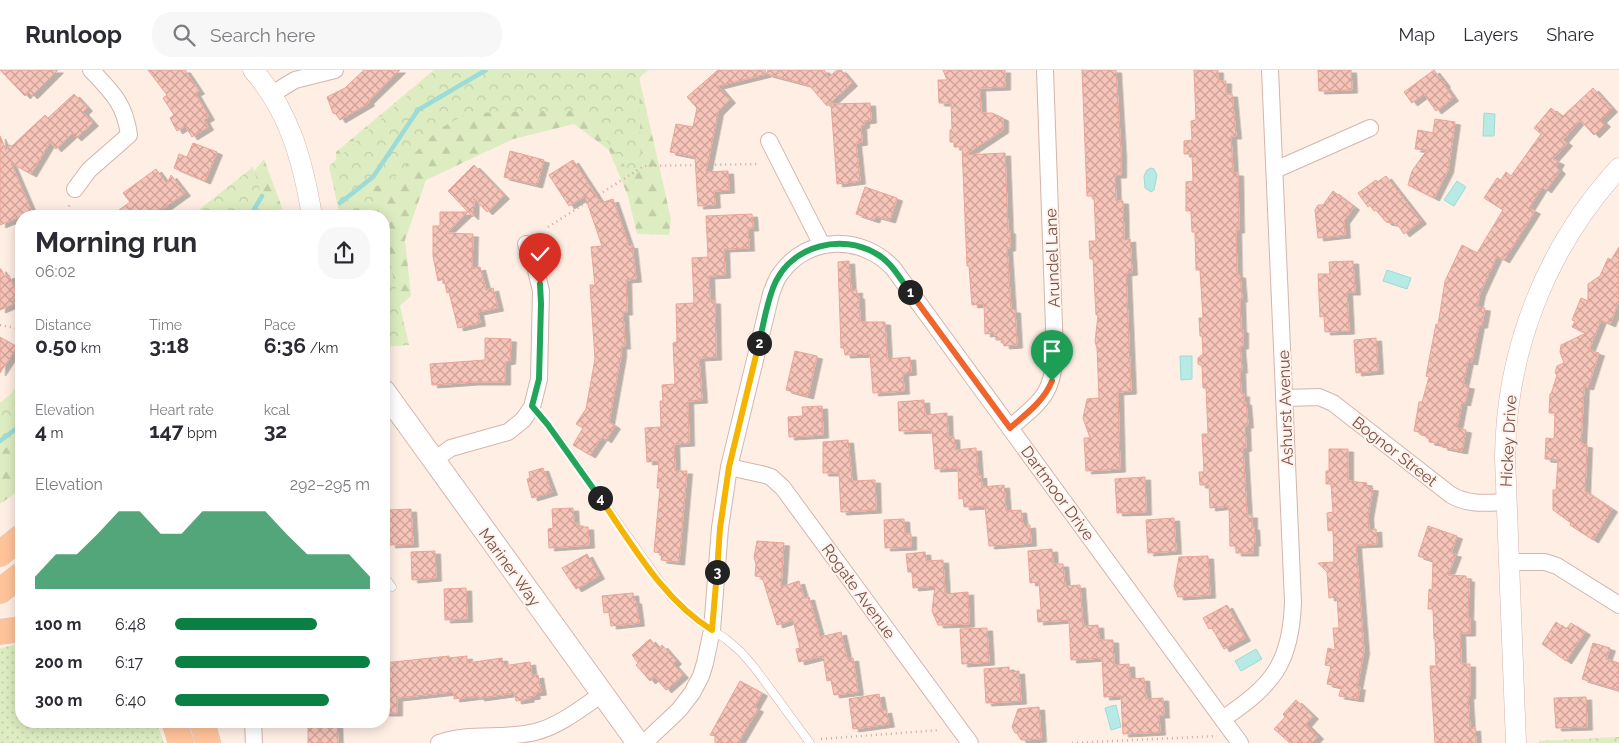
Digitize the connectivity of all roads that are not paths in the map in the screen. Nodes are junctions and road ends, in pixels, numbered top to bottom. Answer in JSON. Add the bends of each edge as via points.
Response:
{"nodes":[{"id":1,"x":92,"y":70,"type":"edge"},
{"id":2,"x":253,"y":70,"type":"edge"},
{"id":3,"x":335,"y":70,"type":"edge"},
{"id":4,"x":1044,"y":70,"type":"edge"},
{"id":5,"x":1270,"y":70,"type":"edge"},
{"id":6,"x":272,"y":94,"type":"junction"},
{"id":7,"x":1370,"y":128,"type":"dead end"},
{"id":8,"x":769,"y":141,"type":"dead end"},
{"id":9,"x":1619,"y":168,"type":"edge"},
{"id":10,"x":1275,"y":170,"type":"junction"},
{"id":11,"x":75,"y":190,"type":"dead end"},
{"id":12,"x":311,"y":210,"type":"edge"},
{"id":13,"x":526,"y":244,"type":"dead end"},
{"id":14,"x":822,"y":245,"type":"junction"},
{"id":15,"x":1285,"y":398,"type":"junction"},
{"id":16,"x":390,"y":399,"type":"edge"},
{"id":17,"x":532,"y":406,"type":"junction"},
{"id":18,"x":1010,"y":428,"type":"junction"},
{"id":19,"x":434,"y":460,"type":"junction"},
{"id":20,"x":729,"y":467,"type":"junction"},
{"id":21,"x":1506,"y":502,"type":"junction"},
{"id":22,"x":15,"y":542,"type":"edge"},
{"id":23,"x":0,"y":554,"type":"edge"},
{"id":24,"x":1508,"y":562,"type":"junction"},
{"id":25,"x":15,"y":580,"type":"edge"},
{"id":26,"x":390,"y":584,"type":"edge"},
{"id":27,"x":392,"y":587,"type":"dead end"},
{"id":28,"x":0,"y":592,"type":"edge"},
{"id":29,"x":1619,"y":605,"type":"edge"},
{"id":30,"x":15,"y":630,"type":"edge"},
{"id":31,"x":712,"y":630,"type":"junction"},
{"id":32,"x":0,"y":632,"type":"edge"},
{"id":33,"x":602,"y":694,"type":"junction"},
{"id":34,"x":1224,"y":718,"type":"junction"},
{"id":35,"x":176,"y":728,"type":"edge"},
{"id":36,"x":204,"y":728,"type":"edge"},
{"id":37,"x":253,"y":728,"type":"edge"},
{"id":38,"x":536,"y":738,"type":"edge"},
{"id":39,"x":809,"y":741,"type":"edge"},
{"id":40,"x":181,"y":743,"type":"edge"},
{"id":41,"x":208,"y":743,"type":"edge"},
{"id":42,"x":254,"y":743,"type":"edge"},
{"id":43,"x":439,"y":743,"type":"edge"},
{"id":44,"x":638,"y":743,"type":"edge"},
{"id":45,"x":644,"y":743,"type":"edge"},
{"id":46,"x":970,"y":743,"type":"edge"},
{"id":47,"x":1240,"y":743,"type":"edge"},
{"id":48,"x":1516,"y":743,"type":"edge"}],
"edges":[{"from":1,"to":11,"type":"street","via":[[119,102],[127,117],[129,135],[88,170]]},
{"from":2,"to":6,"type":"street"},
{"from":3,"to":6,"type":"street","via":[[295,80]]},
{"from":4,"to":18,"type":"street","name":"Arundel Lane","via":[[1054,369],[1048,391]]},
{"from":5,"to":10,"type":"street","name":"Ashurst Avenue"},
{"from":6,"to":12,"type":"street","via":[[292,134]]},
{"from":7,"to":10,"type":"street"},
{"from":8,"to":14,"type":"street"},
{"from":9,"to":21,"type":"street","name":"Hickey Drive","via":[[1588,205],[1565,240],[1545,278],[1526,327],[1514,370],[1507,414]]},
{"from":10,"to":15,"type":"street","name":"Ashurst Avenue"},
{"from":13,"to":17,"type":"street","via":[[535,266],[541,298],[538,386]]},
{"from":14,"to":18,"type":"street","name":"Dartmoor Drive","via":[[856,245],[884,259]]},
{"from":14,"to":20,"type":"street","name":"Dartmoor Drive","via":[[797,257],[776,281]]},
{"from":15,"to":21,"type":"street","name":"Bognor Street","via":[[1319,397],[1333,403],[1460,500]]},
{"from":15,"to":34,"type":"street","name":"Ashurst Avenue","via":[[1293,602],[1290,636],[1285,656],[1274,676],[1260,692]]},
{"from":16,"to":19,"type":"main road","name":"Mariner Way"},
{"from":17,"to":19,"type":"street","via":[[524,420],[508,432],[451,448]]},
{"from":17,"to":31,"type":"lane","via":[[667,591],[691,616]]},
{"from":18,"to":34,"type":"street","name":"Dartmoor Drive"},
{"from":19,"to":33,"type":"main road","name":"Mariner Way"},
{"from":20,"to":31,"type":"street","name":"Dartmoor Drive","via":[[720,528]]},
{"from":20,"to":46,"type":"street","name":"Rogate Avenue","via":[[765,475],[782,488]]},
{"from":21,"to":24,"type":"street","name":"Hickey Drive"},
{"from":22,"to":23,"type":"main road"},
{"from":24,"to":29,"type":"street","via":[[1536,561],[1556,566]]},
{"from":24,"to":48,"type":"street","name":"Hickey Drive"},
{"from":25,"to":28,"type":"main road"},
{"from":26,"to":27,"type":"lane"},
{"from":30,"to":32,"type":"main road"},
{"from":31,"to":39,"type":"lane","via":[[754,667]]},
{"from":31,"to":45,"type":"street","name":"Dartmoor Drive","via":[[701,676],[692,693],[672,719]]},
{"from":33,"to":38,"type":"street"},
{"from":33,"to":44,"type":"main road","name":"Mariner Way"},
{"from":34,"to":47,"type":"street","name":"Dartmoor Drive"},
{"from":35,"to":40,"type":"main road"},
{"from":36,"to":41,"type":"main road"},
{"from":37,"to":42,"type":"street"},
{"from":38,"to":43,"type":"street","via":[[521,734],[462,737]]}]}
